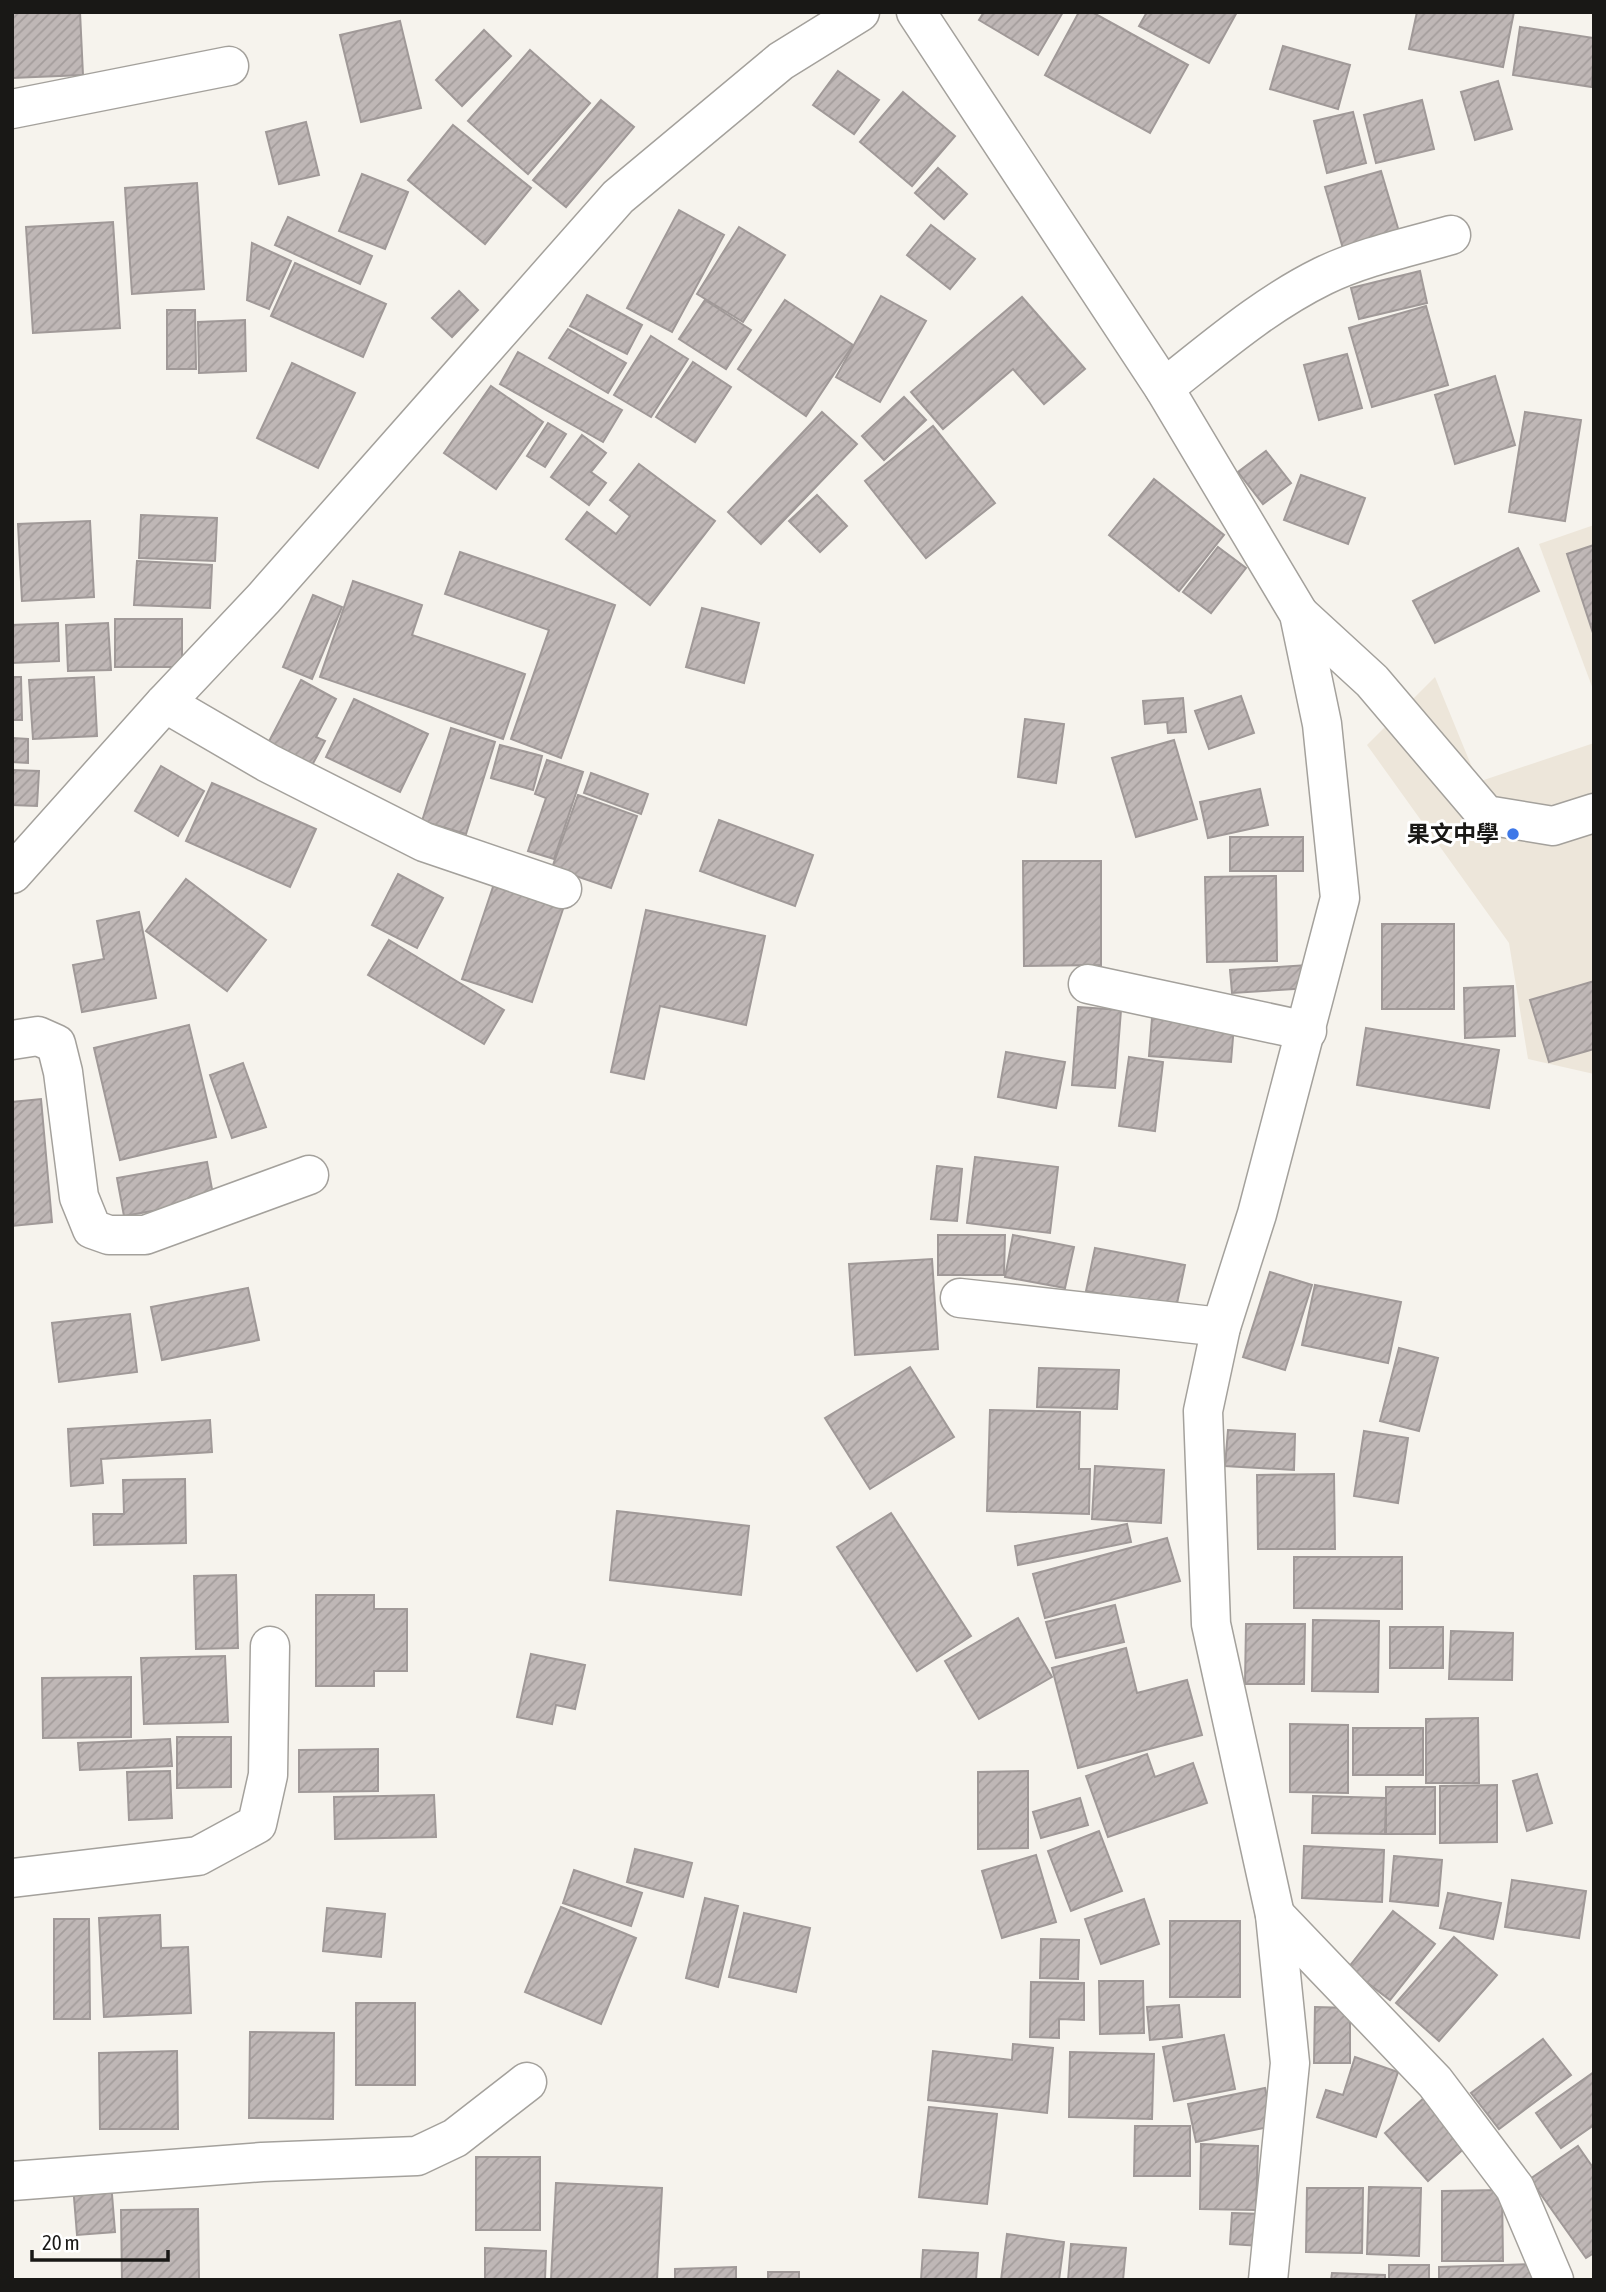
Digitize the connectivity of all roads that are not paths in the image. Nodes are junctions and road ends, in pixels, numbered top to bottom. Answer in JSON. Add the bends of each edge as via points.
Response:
{"nodes":[{"id":1,"x":860,"y":12,"type":"edge"},
{"id":2,"x":916,"y":12,"type":"edge"},
{"id":3,"x":229,"y":66,"type":"dead end"},
{"id":4,"x":12,"y":109,"type":"edge"},
{"id":5,"x":1451,"y":234,"type":"dead end"},
{"id":6,"x":1164,"y":388,"type":"junction"},
{"id":7,"x":1298,"y":614,"type":"junction"},
{"id":8,"x":165,"y":703,"type":"junction"},
{"id":9,"x":1594,"y":813,"type":"edge"},
{"id":10,"x":12,"y":874,"type":"edge"},
{"id":11,"x":562,"y":889,"type":"dead end"},
{"id":12,"x":1088,"y":984,"type":"dead end"},
{"id":13,"x":1307,"y":1031,"type":"junction"},
{"id":14,"x":12,"y":1040,"type":"edge"},
{"id":15,"x":309,"y":1175,"type":"dead end"},
{"id":16,"x":960,"y":1298,"type":"dead end"},
{"id":17,"x":1221,"y":1327,"type":"junction"},
{"id":18,"x":270,"y":1646,"type":"dead end"},
{"id":19,"x":12,"y":1878,"type":"edge"},
{"id":20,"x":1275,"y":1915,"type":"junction"},
{"id":21,"x":527,"y":2082,"type":"dead end"},
{"id":22,"x":12,"y":2181,"type":"edge"},
{"id":23,"x":1268,"y":2280,"type":"edge"},
{"id":24,"x":1553,"y":2280,"type":"edge"}],
"edges":[{"from":1,"to":8,"type":"street","via":[[781,61],[618,197],[264,598]]},
{"from":2,"to":6,"type":"street"},
{"from":3,"to":4,"type":"street"},
{"from":5,"to":6,"type":"street","via":[[1324,275],[1265,309]]},
{"from":6,"to":7,"type":"street"},
{"from":7,"to":9,"type":"street","via":[[1371,681],[1486,815],[1553,826]]},
{"from":7,"to":13,"type":"street","via":[[1322,724],[1340,898]]},
{"from":8,"to":10,"type":"street"},
{"from":8,"to":11,"type":"street","via":[[268,763],[424,842]]},
{"from":12,"to":13,"type":"street"},
{"from":13,"to":17,"type":"street"},
{"from":14,"to":15,"type":"street","via":[[38,1036],[57,1044],[79,1198],[92,1229],[109,1235],[145,1235]]},
{"from":16,"to":17,"type":"street"},
{"from":17,"to":20,"type":"street","via":[[1203,1410],[1211,1624]]},
{"from":18,"to":19,"type":"street","via":[[268,1775],[257,1824],[198,1856]]},
{"from":20,"to":23,"type":"street","via":[[1290,2063]]},
{"from":20,"to":24,"type":"street","via":[[1443,2093],[1515,2188]]},
{"from":21,"to":22,"type":"street","via":[[455,2138],[417,2156],[262,2162]]}]}
